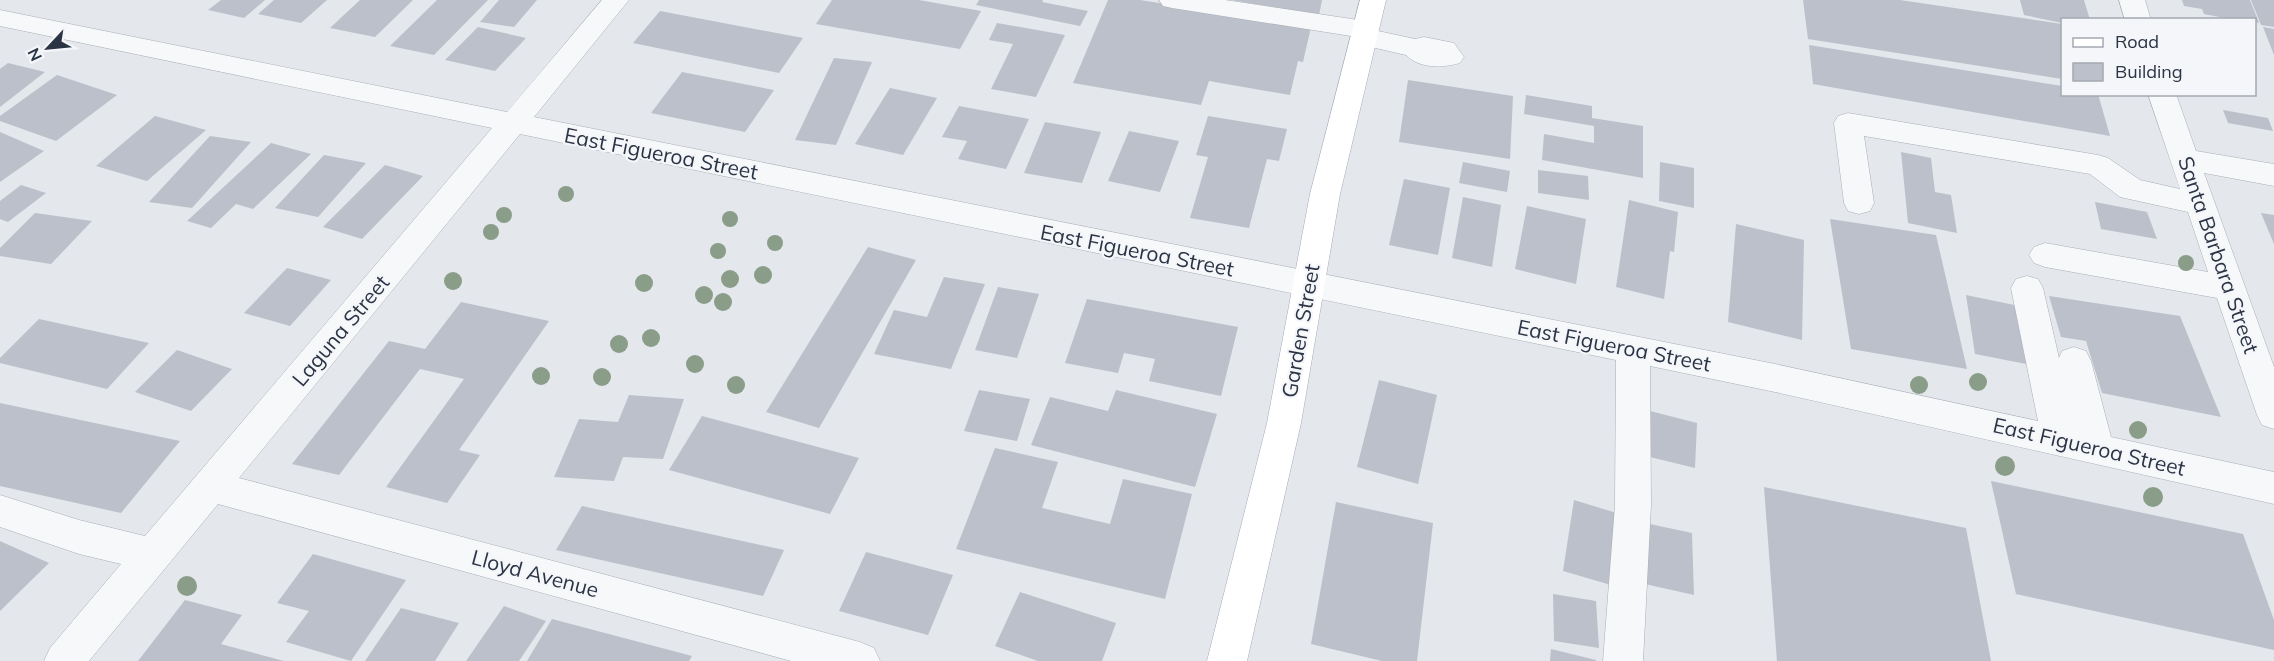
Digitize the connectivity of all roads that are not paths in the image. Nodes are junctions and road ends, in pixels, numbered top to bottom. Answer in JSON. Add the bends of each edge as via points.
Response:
{"nodes":[{"id":1,"x":616,"y":0,"type":"edge"},
{"id":2,"x":1172,"y":0,"type":"edge"},
{"id":3,"x":1373,"y":0,"type":"edge"},
{"id":4,"x":2132,"y":0,"type":"edge"},
{"id":5,"x":0,"y":18,"type":"edge"},
{"id":6,"x":2137,"y":18,"type":"edge"},
{"id":7,"x":1365,"y":34,"type":"junction"},
{"id":8,"x":1415,"y":48,"type":"dead end"},
{"id":9,"x":2163,"y":96,"type":"edge"},
{"id":10,"x":512,"y":124,"type":"junction"},
{"id":11,"x":2184,"y":159,"type":"junction"},
{"id":12,"x":2274,"y":175,"type":"edge"},
{"id":13,"x":1860,"y":203,"type":"dead end"},
{"id":14,"x":2201,"y":204,"type":"junction"},
{"id":15,"x":2045,"y":255,"type":"dead end"},
{"id":16,"x":1310,"y":286,"type":"junction"},
{"id":17,"x":2027,"y":288,"type":"dead end"},
{"id":18,"x":2230,"y":288,"type":"junction"},
{"id":19,"x":1632,"y":349,"type":"junction"},
{"id":20,"x":2074,"y":361,"type":"dead end"},
{"id":21,"x":2274,"y":415,"type":"edge"},
{"id":22,"x":2059,"y":440,"type":"junction"},
{"id":23,"x":2097,"y":449,"type":"junction"},
{"id":24,"x":210,"y":486,"type":"junction"},
{"id":25,"x":2274,"y":488,"type":"edge"},
{"id":26,"x":0,"y":512,"type":"edge"},
{"id":27,"x":153,"y":555,"type":"junction"},
{"id":28,"x":64,"y":661,"type":"edge"},
{"id":29,"x":860,"y":661,"type":"edge"},
{"id":30,"x":1227,"y":661,"type":"edge"},
{"id":31,"x":1623,"y":661,"type":"edge"}],
"edges":[{"from":1,"to":10,"type":"street","name":"Laguna Street"},
{"from":2,"to":7,"type":"street"},
{"from":3,"to":7,"type":"main road","name":"Garden Street"},
{"from":4,"to":6,"type":"street"},
{"from":5,"to":10,"type":"street","name":"East Figueroa Street"},
{"from":7,"to":8,"type":"street"},
{"from":7,"to":16,"type":"main road","name":"Garden Street","via":[[1325,194]]},
{"from":9,"to":11,"type":"street","name":"Santa Barbara Street"},
{"from":10,"to":16,"type":"street","name":"East Figueroa Street"},
{"from":10,"to":24,"type":"street","name":"Laguna Street"},
{"from":11,"to":12,"type":"street"},
{"from":11,"to":14,"type":"street","name":"Santa Barbara Street"},
{"from":13,"to":14,"type":"street","via":[[1848,123],[2098,165],[2131,189]]},
{"from":14,"to":18,"type":"street","name":"Santa Barbara Street"},
{"from":15,"to":18,"type":"street"},
{"from":16,"to":19,"type":"street","name":"East Figueroa Street"},
{"from":16,"to":30,"type":"main road","name":"Garden Street","via":[[1284,423]]},
{"from":17,"to":22,"type":"street"},
{"from":18,"to":21,"type":"street","name":"Santa Barbara Street"},
{"from":19,"to":22,"type":"street","name":"East Figueroa Street"},
{"from":19,"to":31,"type":"street","via":[[1634,469]]},
{"from":20,"to":23,"type":"street"},
{"from":22,"to":23,"type":"street","name":"East Figueroa Street"},
{"from":23,"to":25,"type":"street","name":"East Figueroa Street"},
{"from":24,"to":27,"type":"street","name":"Laguna Street"},
{"from":24,"to":29,"type":"street","name":"Lloyd Avenue"},
{"from":26,"to":27,"type":"street"},
{"from":27,"to":28,"type":"street","name":"Laguna Street"}]}
